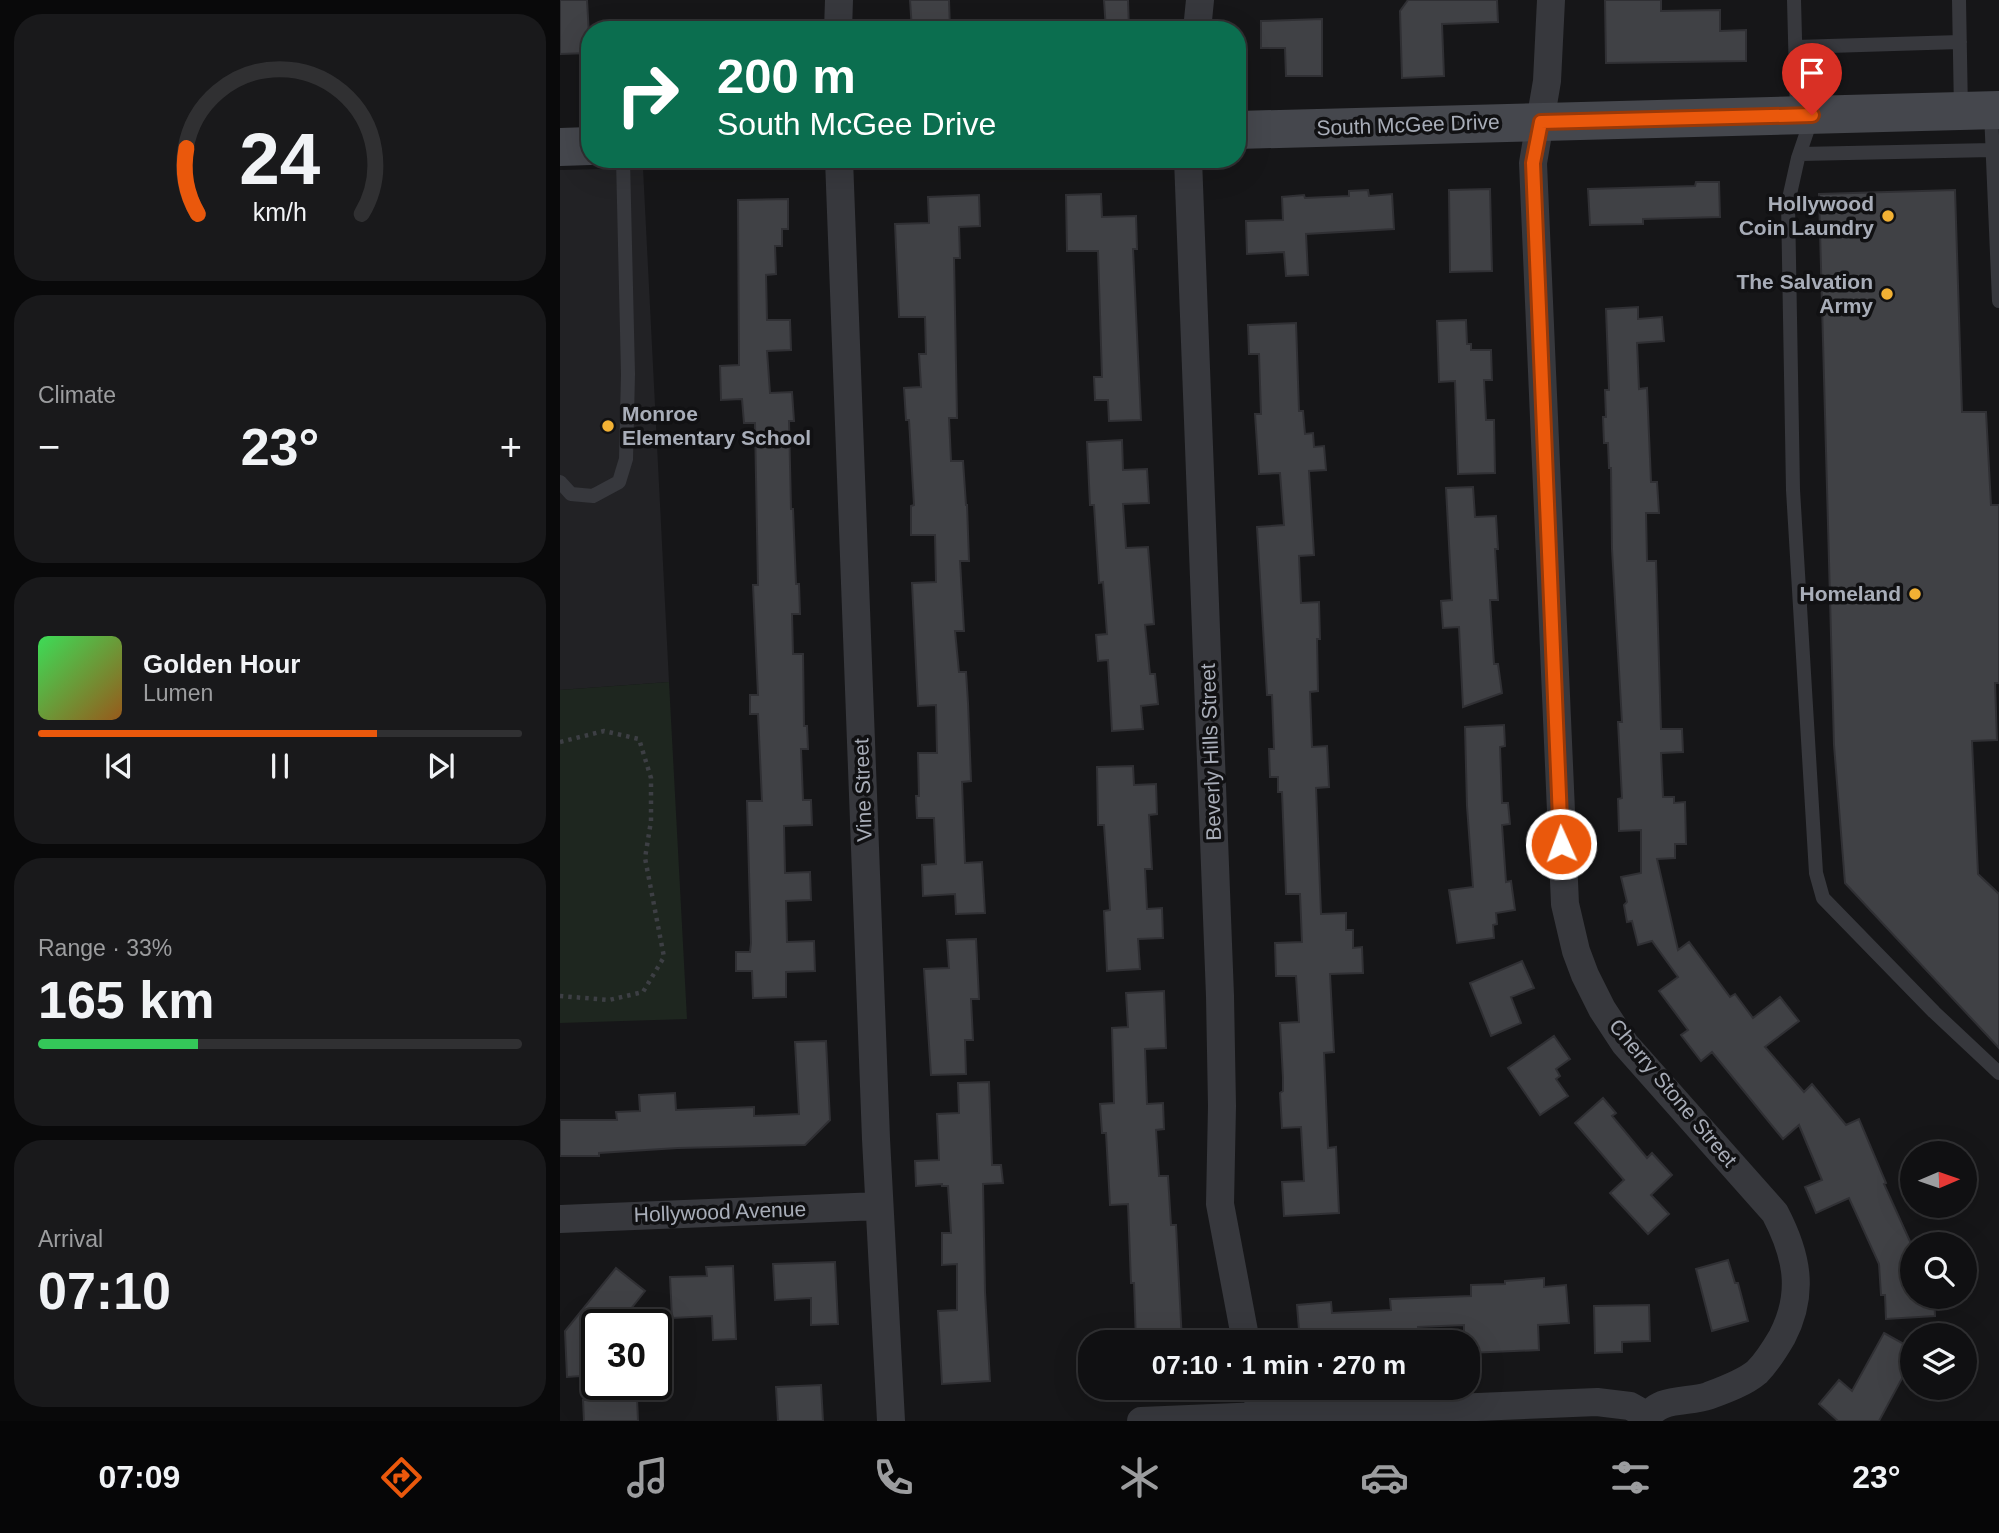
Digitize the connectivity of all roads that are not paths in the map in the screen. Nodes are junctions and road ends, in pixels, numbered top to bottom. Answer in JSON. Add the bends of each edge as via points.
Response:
{"nodes":[{"id":1,"x":839,"y":0,"type":"edge"},
{"id":2,"x":1200,"y":0,"type":"edge"},
{"id":3,"x":1551,"y":0,"type":"edge"},
{"id":4,"x":1794,"y":0,"type":"edge"},
{"id":5,"x":1959,"y":0,"type":"edge"},
{"id":6,"x":838,"y":21,"type":"edge"},
{"id":7,"x":1198,"y":21,"type":"edge"},
{"id":8,"x":1960,"y":42,"type":"junction"},
{"id":9,"x":1796,"y":47,"type":"junction"},
{"id":10,"x":1984,"y":111,"type":"edge"},
{"id":11,"x":1805,"y":115,"type":"junction"},
{"id":12,"x":1541,"y":122,"type":"junction"},
{"id":13,"x":1246,"y":130,"type":"edge"},
{"id":14,"x":581,"y":146,"type":"edge"},
{"id":15,"x":560,"y":147,"type":"edge"},
{"id":16,"x":1993,"y":150,"type":"junction"},
{"id":17,"x":1800,"y":154,"type":"junction"},
{"id":18,"x":623,"y":168,"type":"edge"},
{"id":19,"x":839,"y":168,"type":"edge"},
{"id":20,"x":1188,"y":168,"type":"edge"},
{"id":21,"x":1996,"y":174,"type":"edge"},
{"id":22,"x":1999,"y":301,"type":"edge"},
{"id":23,"x":560,"y":482,"type":"edge"},
{"id":24,"x":1999,"y":1073,"type":"edge"},
{"id":25,"x":879,"y":1206,"type":"junction"},
{"id":26,"x":560,"y":1219,"type":"edge"},
{"id":27,"x":1244,"y":1330,"type":"edge"},
{"id":28,"x":1259,"y":1401,"type":"edge"},
{"id":29,"x":1647,"y":1418,"type":"edge"},
{"id":30,"x":891,"y":1421,"type":"edge"},
{"id":31,"x":1141,"y":1421,"type":"edge"}],
"edges":[{"from":1,"to":6,"type":"street"},
{"from":2,"to":7,"type":"street"},
{"from":3,"to":12,"type":"street","name":"Cherry Stone Street"},
{"from":4,"to":9,"type":"lane"},
{"from":5,"to":8,"type":"lane"},
{"from":8,"to":9,"type":"lane"},
{"from":8,"to":10,"type":"lane"},
{"from":9,"to":11,"type":"lane"},
{"from":10,"to":11,"type":"street","name":"South McGee Drive"},
{"from":10,"to":16,"type":"lane"},
{"from":11,"to":12,"type":"street","name":"South McGee Drive"},
{"from":11,"to":17,"type":"lane"},
{"from":12,"to":13,"type":"street","name":"South McGee Drive"},
{"from":12,"to":29,"type":"street","name":"Cherry Stone Street","via":[[1533,163],[1562,857],[1570,927],[1602,1009],[1626,1044],[1775,1213],[1787,1235],[1796,1276],[1790,1322],[1756,1373],[1705,1397],[1668,1402]]},
{"from":14,"to":15,"type":"street"},
{"from":16,"to":17,"type":"lane"},
{"from":16,"to":21,"type":"lane"},
{"from":17,"to":24,"type":"lane","via":[[1788,203],[1793,490],[1816,873],[1823,898]]},
{"from":18,"to":23,"type":"lane","via":[[626,459],[619,482],[593,496],[571,494]]},
{"from":19,"to":25,"type":"street","name":"Vine Street"},
{"from":20,"to":27,"type":"street","name":"Beverly Hills Street","via":[[1220,996],[1220,1204]]},
{"from":21,"to":22,"type":"lane"},
{"from":25,"to":26,"type":"street","name":"Hollywood Avenue"},
{"from":25,"to":30,"type":"street","name":"Vine Street"},
{"from":28,"to":29,"type":"street","via":[[1597,1402],[1630,1406]]},
{"from":28,"to":31,"type":"street"}]}
